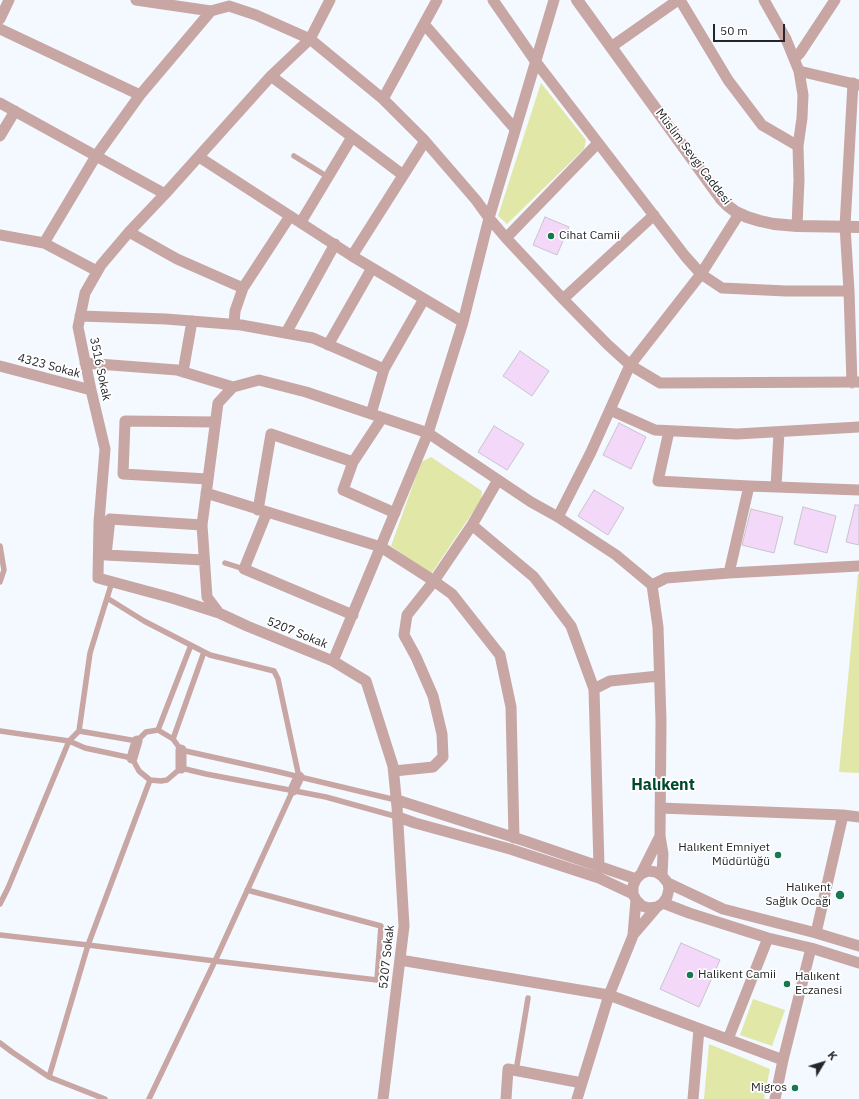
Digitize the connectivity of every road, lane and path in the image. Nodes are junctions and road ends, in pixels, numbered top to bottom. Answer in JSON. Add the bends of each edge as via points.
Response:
{"nodes":[{"id":1,"x":10,"y":0,"type":"edge"},
{"id":2,"x":136,"y":0,"type":"edge"},
{"id":3,"x":330,"y":0,"type":"edge"},
{"id":4,"x":437,"y":0,"type":"edge"},
{"id":5,"x":492,"y":0,"type":"edge"},
{"id":6,"x":554,"y":0,"type":"edge"},
{"id":7,"x":577,"y":0,"type":"edge"},
{"id":8,"x":679,"y":0,"type":"edge"},
{"id":9,"x":764,"y":0,"type":"edge"},
{"id":10,"x":835,"y":0,"type":"edge"},
{"id":11,"x":166,"y":2,"type":"edge"},
{"id":12,"x":230,"y":3,"type":"edge"},
{"id":13,"x":211,"y":11,"type":"junction"},
{"id":14,"x":0,"y":19,"type":"edge"},
{"id":15,"x":424,"y":24,"type":"junction"},
{"id":16,"x":0,"y":29,"type":"edge"},
{"id":17,"x":310,"y":39,"type":"junction"},
{"id":18,"x":611,"y":47,"type":"junction"},
{"id":19,"x":794,"y":59,"type":"junction"},
{"id":20,"x":536,"y":62,"type":"junction"},
{"id":21,"x":799,"y":70,"type":"junction"},
{"id":22,"x":271,"y":76,"type":"junction"},
{"id":23,"x":856,"y":84,"type":"edge"},
{"id":24,"x":140,"y":95,"type":"junction"},
{"id":25,"x":383,"y":99,"type":"junction"},
{"id":26,"x":0,"y":102,"type":"edge"},
{"id":27,"x":15,"y":111,"type":"junction"},
{"id":28,"x":516,"y":129,"type":"junction"},
{"id":29,"x":0,"y":136,"type":"edge"},
{"id":30,"x":352,"y":137,"type":"junction"},
{"id":31,"x":425,"y":141,"type":"junction"},
{"id":32,"x":598,"y":142,"type":"junction"},
{"id":33,"x":798,"y":146,"type":"junction"},
{"id":34,"x":96,"y":156,"type":"junction"},
{"id":35,"x":294,"y":156,"type":"dead end"},
{"id":36,"x":198,"y":157,"type":"junction"},
{"id":37,"x":403,"y":175,"type":"junction"},
{"id":38,"x":328,"y":177,"type":"junction"},
{"id":39,"x":165,"y":194,"type":"junction"},
{"id":40,"x":739,"y":214,"type":"junction"},
{"id":41,"x":654,"y":215,"type":"junction"},
{"id":42,"x":290,"y":216,"type":"junction"},
{"id":43,"x":489,"y":218,"type":"junction"},
{"id":44,"x":301,"y":222,"type":"junction"},
{"id":45,"x":797,"y":226,"type":"junction"},
{"id":46,"x":845,"y":226,"type":"junction"},
{"id":47,"x":859,"y":227,"type":"edge"},
{"id":48,"x":129,"y":232,"type":"junction"},
{"id":49,"x":0,"y":235,"type":"edge"},
{"id":50,"x":506,"y":238,"type":"junction"},
{"id":51,"x":44,"y":243,"type":"junction"},
{"id":52,"x":335,"y":244,"type":"junction"},
{"id":53,"x":352,"y":256,"type":"junction"},
{"id":54,"x":372,"y":268,"type":"junction"},
{"id":55,"x":97,"y":271,"type":"junction"},
{"id":56,"x":701,"y":274,"type":"junction"},
{"id":57,"x":243,"y":288,"type":"junction"},
{"id":58,"x":849,"y":291,"type":"junction"},
{"id":59,"x":424,"y":299,"type":"junction"},
{"id":60,"x":563,"y":299,"type":"junction"},
{"id":61,"x":80,"y":316,"type":"junction"},
{"id":62,"x":192,"y":321,"type":"junction"},
{"id":63,"x":462,"y":322,"type":"junction"},
{"id":64,"x":234,"y":324,"type":"junction"},
{"id":65,"x":286,"y":333,"type":"junction"},
{"id":66,"x":328,"y":345,"type":"junction"},
{"id":67,"x":85,"y":363,"type":"junction"},
{"id":68,"x":630,"y":365,"type":"junction"},
{"id":69,"x":0,"y":366,"type":"edge"},
{"id":70,"x":384,"y":368,"type":"junction"},
{"id":71,"x":183,"y":372,"type":"junction"},
{"id":72,"x":855,"y":383,"type":"edge"},
{"id":73,"x":233,"y":387,"type":"junction"},
{"id":74,"x":91,"y":390,"type":"junction"},
{"id":75,"x":610,"y":410,"type":"junction"},
{"id":76,"x":371,"y":414,"type":"junction"},
{"id":77,"x":382,"y":418,"type":"junction"},
{"id":78,"x":215,"y":422,"type":"junction"},
{"id":79,"x":859,"y":427,"type":"edge"},
{"id":80,"x":669,"y":431,"type":"junction"},
{"id":81,"x":779,"y":432,"type":"junction"},
{"id":82,"x":428,"y":433,"type":"junction"},
{"id":83,"x":353,"y":462,"type":"junction"},
{"id":84,"x":208,"y":479,"type":"junction"},
{"id":85,"x":498,"y":480,"type":"junction"},
{"id":86,"x":749,"y":486,"type":"junction"},
{"id":87,"x":776,"y":487,"type":"junction"},
{"id":88,"x":859,"y":490,"type":"edge"},
{"id":89,"x":206,"y":493,"type":"junction"},
{"id":90,"x":263,"y":511,"type":"junction"},
{"id":91,"x":395,"y":513,"type":"junction"},
{"id":92,"x":558,"y":517,"type":"junction"},
{"id":93,"x":202,"y":524,"type":"junction"},
{"id":94,"x":472,"y":525,"type":"junction"},
{"id":95,"x":0,"y":546,"type":"edge"},
{"id":96,"x":381,"y":547,"type":"junction"},
{"id":97,"x":204,"y":560,"type":"junction"},
{"id":98,"x":225,"y":564,"type":"dead end"},
{"id":99,"x":859,"y":566,"type":"edge"},
{"id":100,"x":244,"y":569,"type":"junction"},
{"id":101,"x":729,"y":573,"type":"junction"},
{"id":102,"x":98,"y":578,"type":"joint"},
{"id":103,"x":434,"y":581,"type":"junction"},
{"id":104,"x":0,"y":582,"type":"edge"},
{"id":105,"x":112,"y":582,"type":"junction"},
{"id":106,"x":652,"y":585,"type":"junction"},
{"id":107,"x":108,"y":598,"type":"junction"},
{"id":108,"x":219,"y":613,"type":"junction"},
{"id":109,"x":353,"y":615,"type":"junction"},
{"id":110,"x":191,"y":645,"type":"junction"},
{"id":111,"x":204,"y":652,"type":"junction"},
{"id":112,"x":333,"y":661,"type":"junction"},
{"id":113,"x":659,"y":676,"type":"junction"},
{"id":114,"x":594,"y":689,"type":"junction"},
{"id":115,"x":0,"y":730,"type":"edge"},
{"id":116,"x":158,"y":730,"type":"junction"},
{"id":117,"x":79,"y":731,"type":"junction"},
{"id":118,"x":173,"y":739,"type":"junction"},
{"id":119,"x":137,"y":740,"type":"junction"},
{"id":120,"x":69,"y":741,"type":"junction"},
{"id":121,"x":181,"y":750,"type":"junction"},
{"id":122,"x":132,"y":758,"type":"junction"},
{"id":123,"x":181,"y":768,"type":"junction"},
{"id":124,"x":394,"y":771,"type":"junction"},
{"id":125,"x":299,"y":777,"type":"junction"},
{"id":126,"x":150,"y":780,"type":"junction"},
{"id":127,"x":293,"y":790,"type":"junction"},
{"id":128,"x":397,"y":800,"type":"junction"},
{"id":129,"x":660,"y":808,"type":"junction"},
{"id":130,"x":843,"y":815,"type":"junction"},
{"id":131,"x":398,"y":817,"type":"junction"},
{"id":132,"x":859,"y":817,"type":"edge"},
{"id":133,"x":660,"y":836,"type":"junction"},
{"id":134,"x":514,"y":838,"type":"junction"},
{"id":135,"x":599,"y":866,"type":"junction"},
{"id":136,"x":638,"y":876,"type":"junction"},
{"id":137,"x":665,"y":879,"type":"junction"},
{"id":138,"x":247,"y":890,"type":"junction"},
{"id":139,"x":635,"y":897,"type":"junction"},
{"id":140,"x":0,"y":904,"type":"edge"},
{"id":141,"x":660,"y":905,"type":"junction"},
{"id":142,"x":816,"y":933,"type":"junction"},
{"id":143,"x":0,"y":935,"type":"edge"},
{"id":144,"x":633,"y":935,"type":"junction"},
{"id":145,"x":768,"y":938,"type":"junction"},
{"id":146,"x":88,"y":944,"type":"junction"},
{"id":147,"x":859,"y":946,"type":"edge"},
{"id":148,"x":811,"y":948,"type":"junction"},
{"id":149,"x":400,"y":960,"type":"junction"},
{"id":150,"x":215,"y":961,"type":"junction"},
{"id":151,"x":859,"y":963,"type":"edge"},
{"id":152,"x":609,"y":995,"type":"junction"},
{"id":153,"x":528,"y":998,"type":"dead end"},
{"id":154,"x":699,"y":1029,"type":"junction"},
{"id":155,"x":728,"y":1040,"type":"junction"},
{"id":156,"x":0,"y":1043,"type":"edge"},
{"id":157,"x":783,"y":1060,"type":"junction"},
{"id":158,"x":516,"y":1071,"type":"junction"},
{"id":159,"x":49,"y":1077,"type":"junction"},
{"id":160,"x":582,"y":1083,"type":"junction"},
{"id":161,"x":105,"y":1099,"type":"edge"},
{"id":162,"x":149,"y":1099,"type":"edge"},
{"id":163,"x":383,"y":1099,"type":"edge"},
{"id":164,"x":506,"y":1099,"type":"edge"},
{"id":165,"x":577,"y":1099,"type":"edge"},
{"id":166,"x":693,"y":1099,"type":"edge"},
{"id":167,"x":775,"y":1099,"type":"edge"}],
"edges":[{"from":1,"to":14,"type":"street"},
{"from":2,"to":11,"type":"street"},
{"from":3,"to":17,"type":"street","name":"3516 Sokak"},
{"from":4,"to":15,"type":"street"},
{"from":5,"to":20,"type":"street"},
{"from":6,"to":20,"type":"street"},
{"from":7,"to":18,"type":"street","name":"Müslim Sevgi Caddesi"},
{"from":8,"to":18,"type":"street"},
{"from":8,"to":33,"type":"street","via":[[728,80],[762,125]]},
{"from":9,"to":19,"type":"street","via":[[786,38]]},
{"from":10,"to":19,"type":"street"},
{"from":11,"to":13,"type":"street"},
{"from":12,"to":13,"type":"street"},
{"from":12,"to":17,"type":"street"},
{"from":13,"to":24,"type":"street"},
{"from":15,"to":25,"type":"street"},
{"from":15,"to":28,"type":"street"},
{"from":16,"to":24,"type":"street"},
{"from":17,"to":22,"type":"street","name":"3516 Sokak"},
{"from":17,"to":25,"type":"street"},
{"from":18,"to":40,"type":"street","name":"Müslim Sevgi Caddesi","via":[[721,199]]},
{"from":19,"to":21,"type":"street"},
{"from":20,"to":28,"type":"street"},
{"from":20,"to":32,"type":"street"},
{"from":21,"to":23,"type":"street"},
{"from":21,"to":33,"type":"street","via":[[802,118]]},
{"from":22,"to":30,"type":"street"},
{"from":22,"to":36,"type":"street","name":"3516 Sokak"},
{"from":23,"to":46,"type":"street"},
{"from":24,"to":34,"type":"street"},
{"from":25,"to":31,"type":"street"},
{"from":26,"to":27,"type":"street"},
{"from":27,"to":29,"type":"street"},
{"from":27,"to":34,"type":"street"},
{"from":28,"to":43,"type":"street"},
{"from":30,"to":37,"type":"street"},
{"from":30,"to":38,"type":"street"},
{"from":31,"to":37,"type":"street"},
{"from":31,"to":43,"type":"street"},
{"from":32,"to":41,"type":"street"},
{"from":32,"to":50,"type":"street"},
{"from":33,"to":45,"type":"street","via":[[800,180]]},
{"from":34,"to":39,"type":"street"},
{"from":34,"to":51,"type":"street"},
{"from":35,"to":38,"type":"lane"},
{"from":36,"to":39,"type":"street","name":"3516 Sokak"},
{"from":36,"to":42,"type":"street"},
{"from":37,"to":53,"type":"street"},
{"from":38,"to":44,"type":"street"},
{"from":39,"to":48,"type":"street","name":"3516 Sokak"},
{"from":40,"to":45,"type":"street","name":"Müslim Sevgi Caddesi","via":[[760,221]]},
{"from":40,"to":56,"type":"street"},
{"from":41,"to":56,"type":"street"},
{"from":41,"to":60,"type":"street"},
{"from":42,"to":44,"type":"street"},
{"from":42,"to":57,"type":"street"},
{"from":43,"to":50,"type":"street"},
{"from":43,"to":63,"type":"street"},
{"from":44,"to":52,"type":"street"},
{"from":45,"to":46,"type":"street","name":"Müslim Sevgi Caddesi"},
{"from":46,"to":47,"type":"street","name":"Müslim Sevgi Caddesi"},
{"from":46,"to":58,"type":"street"},
{"from":48,"to":55,"type":"street","name":"3516 Sokak"},
{"from":48,"to":57,"type":"street","via":[[177,259]]},
{"from":49,"to":51,"type":"street"},
{"from":50,"to":60,"type":"street"},
{"from":51,"to":55,"type":"street"},
{"from":52,"to":53,"type":"street"},
{"from":52,"to":65,"type":"street"},
{"from":53,"to":54,"type":"street"},
{"from":54,"to":59,"type":"street"},
{"from":54,"to":66,"type":"street"},
{"from":55,"to":61,"type":"street","name":"3516 Sokak","via":[[85,292]]},
{"from":56,"to":58,"type":"street","via":[[722,288]]},
{"from":56,"to":68,"type":"street"},
{"from":57,"to":64,"type":"street","via":[[235,311]]},
{"from":58,"to":72,"type":"street"},
{"from":59,"to":63,"type":"street"},
{"from":59,"to":70,"type":"street"},
{"from":60,"to":68,"type":"street"},
{"from":61,"to":62,"type":"street"},
{"from":61,"to":67,"type":"street","name":"3516 Sokak","via":[[78,327]]},
{"from":62,"to":64,"type":"street"},
{"from":62,"to":71,"type":"street"},
{"from":63,"to":82,"type":"street"},
{"from":64,"to":65,"type":"street"},
{"from":65,"to":66,"type":"street","via":[[313,338]]},
{"from":66,"to":70,"type":"street"},
{"from":67,"to":71,"type":"street"},
{"from":67,"to":74,"type":"street","name":"3516 Sokak"},
{"from":68,"to":72,"type":"street","via":[[660,383]]},
{"from":68,"to":75,"type":"street"},
{"from":69,"to":74,"type":"street","name":"4323 Sokak"},
{"from":70,"to":76,"type":"street"},
{"from":71,"to":73,"type":"street"},
{"from":73,"to":76,"type":"street","via":[[259,380],[306,392]]},
{"from":73,"to":78,"type":"street","via":[[218,403]]},
{"from":74,"to":102,"type":"street","name":"3516 Sokak","via":[[105,449],[99,522]]},
{"from":75,"to":80,"type":"street","via":[[655,430]]},
{"from":75,"to":92,"type":"street"},
{"from":76,"to":77,"type":"street"},
{"from":77,"to":82,"type":"street"},
{"from":77,"to":83,"type":"street"},
{"from":78,"to":84,"type":"street"},
{"from":78,"to":84,"type":"street","via":[[125,421],[123,474]]},
{"from":79,"to":81,"type":"street"},
{"from":80,"to":81,"type":"street","via":[[737,434]]},
{"from":80,"to":86,"type":"street","via":[[658,481]]},
{"from":81,"to":87,"type":"street"},
{"from":82,"to":85,"type":"street"},
{"from":82,"to":91,"type":"street"},
{"from":83,"to":90,"type":"street","via":[[271,434]]},
{"from":83,"to":91,"type":"street","via":[[342,490]]},
{"from":84,"to":89,"type":"street"},
{"from":85,"to":92,"type":"street"},
{"from":85,"to":94,"type":"street"},
{"from":86,"to":87,"type":"street"},
{"from":86,"to":101,"type":"street"},
{"from":87,"to":88,"type":"street"},
{"from":89,"to":90,"type":"street"},
{"from":89,"to":93,"type":"street"},
{"from":90,"to":96,"type":"street"},
{"from":90,"to":100,"type":"street"},
{"from":91,"to":96,"type":"street"},
{"from":92,"to":106,"type":"street","via":[[616,555]]},
{"from":93,"to":97,"type":"street"},
{"from":93,"to":97,"type":"street","via":[[110,518],[106,555]]},
{"from":94,"to":103,"type":"street"},
{"from":94,"to":114,"type":"street","via":[[534,577],[571,626]]},
{"from":95,"to":104,"type":"lane","via":[[4,570]]},
{"from":96,"to":103,"type":"street"},
{"from":96,"to":109,"type":"street"},
{"from":97,"to":108,"type":"street","via":[[207,596]]},
{"from":98,"to":100,"type":"lane"},
{"from":99,"to":101,"type":"street"},
{"from":100,"to":109,"type":"street"},
{"from":101,"to":106,"type":"street","via":[[666,578]]},
{"from":102,"to":105,"type":"street","name":"5207 Sokak"},
{"from":103,"to":124,"type":"street","via":[[407,615],[404,635],[433,696],[442,734],[443,757],[433,767]]},
{"from":103,"to":134,"type":"street","via":[[452,594],[500,655],[511,707]]},
{"from":105,"to":107,"type":"lane"},
{"from":105,"to":108,"type":"street","name":"5207 Sokak"},
{"from":106,"to":113,"type":"street","via":[[658,627]]},
{"from":107,"to":110,"type":"lane","via":[[144,621]]},
{"from":107,"to":117,"type":"lane","via":[[90,653]]},
{"from":108,"to":112,"type":"street","name":"5207 Sokak"},
{"from":109,"to":112,"type":"street"},
{"from":110,"to":111,"type":"lane"},
{"from":110,"to":116,"type":"lane"},
{"from":111,"to":118,"type":"lane"},
{"from":111,"to":125,"type":"lane","via":[[274,671],[278,679]]},
{"from":112,"to":124,"type":"street","name":"5207 Sokak","via":[[366,680]]},
{"from":113,"to":114,"type":"street","via":[[610,681]]},
{"from":113,"to":129,"type":"street"},
{"from":114,"to":135,"type":"street"},
{"from":115,"to":120,"type":"lane"},
{"from":116,"to":118,"type":"lane"},
{"from":116,"to":119,"type":"lane","via":[[146,732]]},
{"from":117,"to":119,"type":"lane"},
{"from":117,"to":120,"type":"lane"},
{"from":118,"to":121,"type":"lane"},
{"from":119,"to":122,"type":"street"},
{"from":120,"to":122,"type":"lane","via":[[85,748]]},
{"from":120,"to":140,"type":"lane"},
{"from":121,"to":123,"type":"street"},
{"from":121,"to":125,"type":"lane"},
{"from":122,"to":126,"type":"lane","via":[[139,771]]},
{"from":123,"to":126,"type":"lane","via":[[167,780]]},
{"from":123,"to":127,"type":"lane"},
{"from":124,"to":128,"type":"street","name":"5207 Sokak"},
{"from":125,"to":127,"type":"street"},
{"from":125,"to":128,"type":"lane"},
{"from":126,"to":146,"type":"lane"},
{"from":127,"to":131,"type":"lane"},
{"from":127,"to":138,"type":"lane"},
{"from":128,"to":131,"type":"street","name":"5207 Sokak"},
{"from":128,"to":134,"type":"street"},
{"from":129,"to":130,"type":"street"},
{"from":129,"to":133,"type":"street"},
{"from":130,"to":132,"type":"street"},
{"from":130,"to":142,"type":"street"},
{"from":131,"to":139,"type":"street","via":[[599,878]]},
{"from":131,"to":149,"type":"street","name":"5207 Sokak","via":[[404,926]]},
{"from":133,"to":136,"type":"street"},
{"from":133,"to":137,"type":"street"},
{"from":134,"to":135,"type":"street"},
{"from":135,"to":136,"type":"street"},
{"from":136,"to":137,"type":"street","via":[[656,872]]},
{"from":136,"to":139,"type":"street","via":[[633,886]]},
{"from":137,"to":141,"type":"street","via":[[669,889],[667,897]]},
{"from":137,"to":142,"type":"street","via":[[723,908]]},
{"from":138,"to":150,"type":"lane"},
{"from":138,"to":150,"type":"lane","via":[[381,926],[377,980]]},
{"from":139,"to":141,"type":"street","via":[[642,906],[649,908]]},
{"from":139,"to":144,"type":"street"},
{"from":141,"to":144,"type":"street"},
{"from":141,"to":145,"type":"street"},
{"from":142,"to":147,"type":"street"},
{"from":143,"to":146,"type":"lane"},
{"from":144,"to":152,"type":"street"},
{"from":145,"to":148,"type":"street"},
{"from":145,"to":155,"type":"street"},
{"from":146,"to":150,"type":"lane"},
{"from":146,"to":159,"type":"lane"},
{"from":148,"to":151,"type":"street"},
{"from":148,"to":157,"type":"street"},
{"from":149,"to":152,"type":"street"},
{"from":149,"to":163,"type":"street","name":"5207 Sokak"},
{"from":150,"to":162,"type":"lane"},
{"from":152,"to":154,"type":"street"},
{"from":152,"to":160,"type":"street"},
{"from":153,"to":158,"type":"lane"},
{"from":154,"to":155,"type":"street"},
{"from":154,"to":166,"type":"street"},
{"from":155,"to":157,"type":"street"},
{"from":156,"to":159,"type":"lane"},
{"from":157,"to":167,"type":"street"},
{"from":158,"to":160,"type":"street"},
{"from":158,"to":164,"type":"street","via":[[508,1069]]},
{"from":159,"to":161,"type":"lane"},
{"from":160,"to":165,"type":"street"}]}
